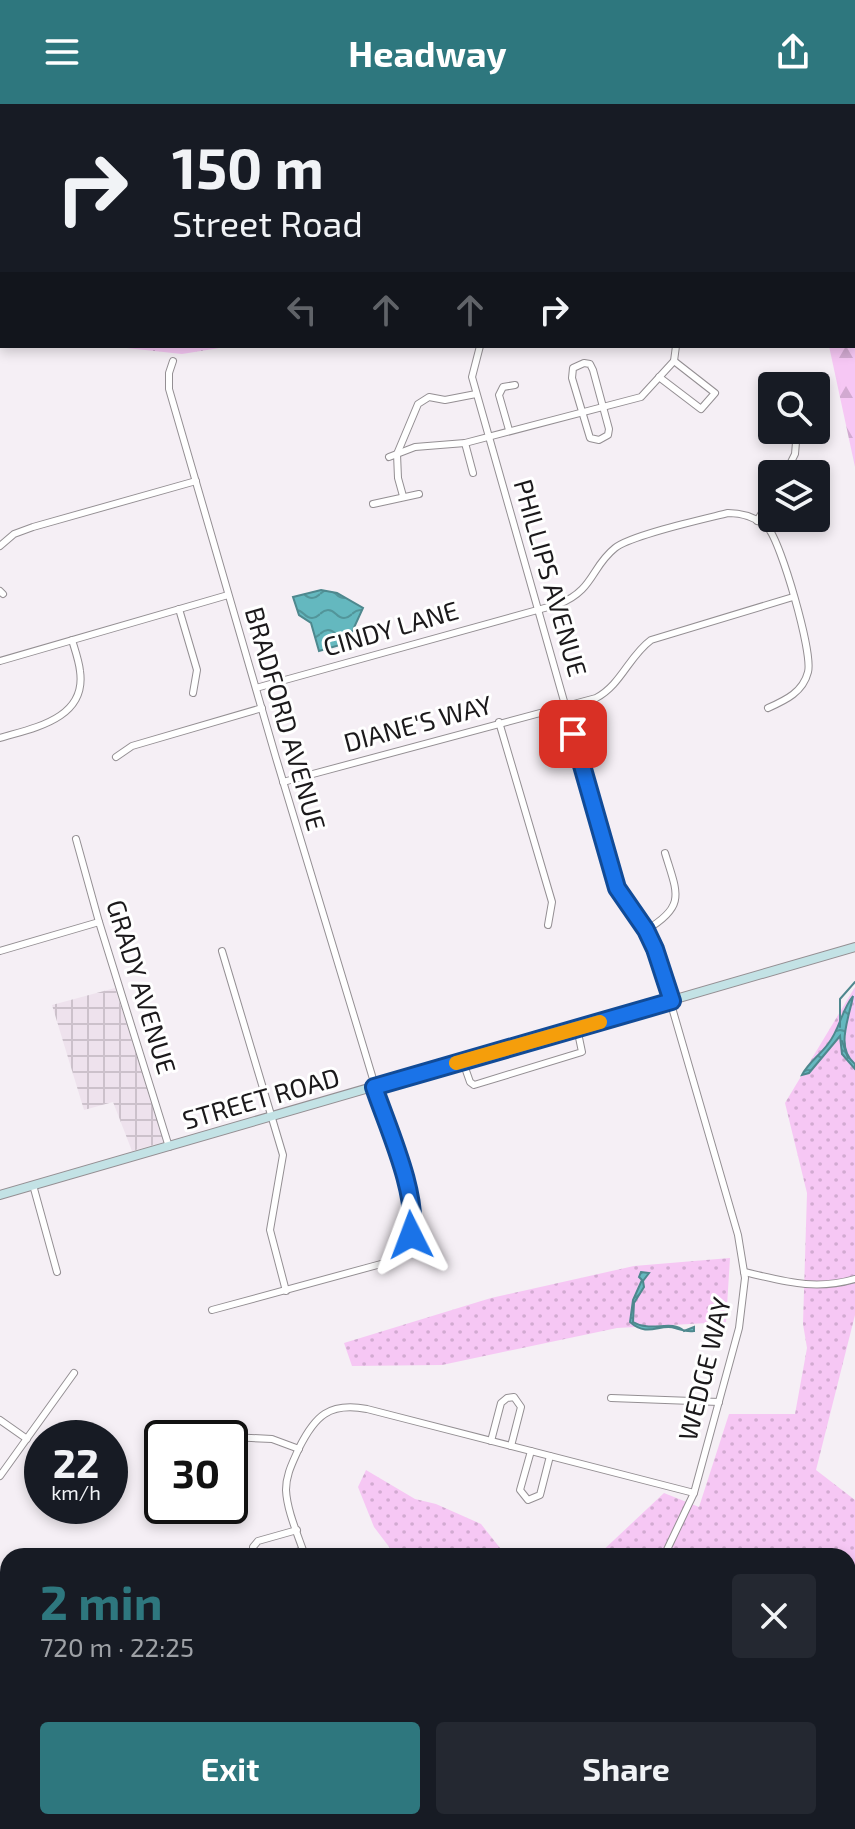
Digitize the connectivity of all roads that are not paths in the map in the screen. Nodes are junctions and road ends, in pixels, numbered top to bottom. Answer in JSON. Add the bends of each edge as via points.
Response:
{"nodes":[{"id":1,"x":479,"y":348,"type":"edge"},
{"id":2,"x":676,"y":348,"type":"edge"},
{"id":3,"x":173,"y":361,"type":"dead end"},
{"id":4,"x":674,"y":361,"type":"junction"},
{"id":5,"x":659,"y":377,"type":"junction"},
{"id":6,"x":515,"y":385,"type":"dead end"},
{"id":7,"x":476,"y":394,"type":"junction"},
{"id":8,"x":602,"y":407,"type":"junction"},
{"id":9,"x":582,"y":412,"type":"junction"},
{"id":10,"x":509,"y":430,"type":"junction"},
{"id":11,"x":488,"y":435,"type":"junction"},
{"id":12,"x":465,"y":443,"type":"junction"},
{"id":13,"x":397,"y":454,"type":"junction"},
{"id":14,"x":389,"y":457,"type":"dead end"},
{"id":15,"x":473,"y":473,"type":"dead end"},
{"id":16,"x":196,"y":481,"type":"junction"},
{"id":17,"x":419,"y":494,"type":"dead end"},
{"id":18,"x":403,"y":496,"type":"junction"},
{"id":19,"x":373,"y":504,"type":"dead end"},
{"id":20,"x":757,"y":521,"type":"joint"},
{"id":21,"x":0,"y":546,"type":"edge"},
{"id":22,"x":228,"y":595,"type":"junction"},
{"id":23,"x":793,"y":597,"type":"junction"},
{"id":24,"x":179,"y":609,"type":"junction"},
{"id":25,"x":537,"y":609,"type":"junction"},
{"id":26,"x":72,"y":640,"type":"junction"},
{"id":27,"x":0,"y":661,"type":"edge"},
{"id":28,"x":256,"y":688,"type":"junction"},
{"id":29,"x":193,"y":693,"type":"dead end"},
{"id":30,"x":565,"y":705,"type":"junction"},
{"id":31,"x":262,"y":708,"type":"junction"},
{"id":32,"x":768,"y":708,"type":"dead end"},
{"id":33,"x":499,"y":722,"type":"junction"},
{"id":34,"x":0,"y":738,"type":"edge"},
{"id":35,"x":116,"y":757,"type":"dead end"},
{"id":36,"x":283,"y":782,"type":"junction"},
{"id":37,"x":76,"y":839,"type":"dead end"},
{"id":38,"x":665,"y":853,"type":"dead end"},
{"id":39,"x":99,"y":922,"type":"junction"},
{"id":40,"x":548,"y":925,"type":"dead end"},
{"id":41,"x":646,"y":930,"type":"junction"},
{"id":42,"x":855,"y":947,"type":"edge"},
{"id":43,"x":0,"y":951,"type":"edge"},
{"id":44,"x":222,"y":951,"type":"dead end"},
{"id":45,"x":672,"y":1001,"type":"junction"},
{"id":46,"x":577,"y":1028,"type":"junction"},
{"id":47,"x":463,"y":1062,"type":"junction"},
{"id":48,"x":374,"y":1087,"type":"junction"},
{"id":49,"x":272,"y":1117,"type":"junction"},
{"id":50,"x":169,"y":1147,"type":"junction"},
{"id":51,"x":33,"y":1185,"type":"junction"},
{"id":52,"x":0,"y":1195,"type":"edge"},
{"id":53,"x":57,"y":1272,"type":"dead end"},
{"id":54,"x":744,"y":1272,"type":"junction"},
{"id":55,"x":855,"y":1279,"type":"edge"},
{"id":56,"x":286,"y":1291,"type":"junction"},
{"id":57,"x":212,"y":1310,"type":"dead end"},
{"id":58,"x":74,"y":1373,"type":"dead end"},
{"id":59,"x":611,"y":1398,"type":"dead end"},
{"id":60,"x":719,"y":1402,"type":"junction"},
{"id":61,"x":0,"y":1420,"type":"edge"},
{"id":62,"x":41,"y":1420,"type":"edge"},
{"id":63,"x":24,"y":1437,"type":"edge"},
{"id":64,"x":248,"y":1438,"type":"edge"},
{"id":65,"x":491,"y":1441,"type":"junction"},
{"id":66,"x":24,"y":1443,"type":"edge"},
{"id":67,"x":511,"y":1446,"type":"junction"},
{"id":68,"x":299,"y":1449,"type":"junction"},
{"id":69,"x":531,"y":1451,"type":"junction"},
{"id":70,"x":550,"y":1456,"type":"junction"},
{"id":71,"x":0,"y":1476,"type":"edge"},
{"id":72,"x":694,"y":1493,"type":"junction"},
{"id":73,"x":297,"y":1530,"type":"junction"},
{"id":74,"x":253,"y":1548,"type":"edge"},
{"id":75,"x":302,"y":1548,"type":"edge"},
{"id":76,"x":668,"y":1548,"type":"edge"}],
"edges":[{"from":1,"to":7,"type":"street","name":"PHILLIPS AVENUE","via":[[472,377]]},
{"from":2,"to":4,"type":"street"},
{"from":3,"to":16,"type":"street","name":"BRADFORD AVENUE","via":[[169,389]]},
{"from":4,"to":5,"type":"street"},
{"from":4,"to":5,"type":"street","via":[[715,393],[701,409]]},
{"from":5,"to":8,"type":"street","via":[[641,397]]},
{"from":6,"to":10,"type":"street","via":[[503,387],[499,395]]},
{"from":7,"to":11,"type":"street","name":"PHILLIPS AVENUE"},
{"from":7,"to":13,"type":"street","via":[[423,400]]},
{"from":8,"to":9,"type":"street"},
{"from":8,"to":9,"type":"street","via":[[609,429],[599,440],[590,438]]},
{"from":8,"to":9,"type":"street","via":[[593,370],[584,363],[571,372]]},
{"from":9,"to":10,"type":"street"},
{"from":10,"to":11,"type":"street"},
{"from":11,"to":12,"type":"street"},
{"from":11,"to":25,"type":"street","name":"PHILLIPS AVENUE"},
{"from":12,"to":13,"type":"street","via":[[415,447]]},
{"from":12,"to":15,"type":"street"},
{"from":13,"to":14,"type":"street"},
{"from":13,"to":18,"type":"street"},
{"from":16,"to":21,"type":"street","via":[[33,527]]},
{"from":16,"to":22,"type":"street","name":"BRADFORD AVENUE"},
{"from":17,"to":18,"type":"street"},
{"from":18,"to":19,"type":"street"},
{"from":20,"to":23,"type":"street","via":[[776,541]]},
{"from":20,"to":25,"type":"street","name":"CINDY LANE","via":[[728,513],[624,543],[580,593]]},
{"from":22,"to":24,"type":"street"},
{"from":22,"to":28,"type":"street","name":"BRADFORD AVENUE"},
{"from":23,"to":30,"type":"street","name":"DIANE'S WAY","via":[[651,640],[606,693]]},
{"from":23,"to":32,"type":"street","via":[[810,663],[795,694]]},
{"from":24,"to":26,"type":"street"},
{"from":24,"to":29,"type":"street","via":[[197,670]]},
{"from":25,"to":28,"type":"street","name":"CINDY LANE"},
{"from":25,"to":30,"type":"street","name":"PHILLIPS AVENUE"},
{"from":26,"to":27,"type":"street"},
{"from":26,"to":34,"type":"street","via":[[81,676],[72,704],[54,721]]},
{"from":28,"to":31,"type":"street","name":"BRADFORD AVENUE"},
{"from":30,"to":33,"type":"street","name":"DIANE'S WAY"},
{"from":30,"to":41,"type":"street","name":"PHILLIPS AVENUE","via":[[617,888]]},
{"from":31,"to":35,"type":"street","via":[[132,746]]},
{"from":31,"to":36,"type":"street","name":"BRADFORD AVENUE"},
{"from":33,"to":36,"type":"street","name":"DIANE'S WAY"},
{"from":33,"to":40,"type":"street","via":[[552,902]]},
{"from":36,"to":48,"type":"street","name":"BRADFORD AVENUE"},
{"from":37,"to":39,"type":"street","name":"GRADY AVENUE"},
{"from":38,"to":41,"type":"street","via":[[675,903]]},
{"from":39,"to":43,"type":"street"},
{"from":39,"to":50,"type":"street","name":"GRADY AVENUE"},
{"from":41,"to":45,"type":"street","name":"PHILLIPS AVENUE"},
{"from":42,"to":45,"type":"main road","name":"STREET ROAD"},
{"from":44,"to":49,"type":"street"},
{"from":45,"to":46,"type":"main road","name":"STREET ROAD"},
{"from":45,"to":54,"type":"street","name":"WEDGE WAY"},
{"from":46,"to":47,"type":"main road","name":"STREET ROAD"},
{"from":46,"to":47,"type":"street","via":[[582,1052],[474,1085]]},
{"from":47,"to":48,"type":"main road","name":"STREET ROAD"},
{"from":48,"to":49,"type":"main road","name":"STREET ROAD"},
{"from":48,"to":56,"type":"street","name":"BRADFORD AVENUE","via":[[412,1208],[408,1243],[392,1261]]},
{"from":49,"to":50,"type":"main road","name":"STREET ROAD"},
{"from":49,"to":56,"type":"street","via":[[284,1162],[271,1239]]},
{"from":50,"to":51,"type":"main road","name":"STREET ROAD"},
{"from":51,"to":52,"type":"main road","name":"STREET ROAD"},
{"from":51,"to":53,"type":"street"},
{"from":54,"to":55,"type":"street","via":[[822,1286]]},
{"from":54,"to":60,"type":"street","name":"WEDGE WAY","via":[[739,1328]]},
{"from":56,"to":57,"type":"street","name":"BRADFORD AVENUE"},
{"from":58,"to":62,"type":"street"},
{"from":59,"to":60,"type":"street"},
{"from":60,"to":72,"type":"street","name":"WEDGE WAY"},
{"from":61,"to":63,"type":"street"},
{"from":64,"to":68,"type":"street"},
{"from":65,"to":67,"type":"street"},
{"from":65,"to":67,"type":"street","via":[[501,1403],[514,1397],[521,1407]]},
{"from":65,"to":68,"type":"street","via":[[348,1407],[315,1420]]},
{"from":66,"to":71,"type":"street"},
{"from":67,"to":69,"type":"street"},
{"from":68,"to":73,"type":"street","via":[[287,1484]]},
{"from":69,"to":70,"type":"street"},
{"from":69,"to":70,"type":"street","via":[[520,1490],[528,1500],[540,1495]]},
{"from":70,"to":72,"type":"street"},
{"from":72,"to":76,"type":"street","name":"WEDGE WAY"},
{"from":73,"to":74,"type":"street","via":[[258,1541]]},
{"from":73,"to":75,"type":"street"}]}
